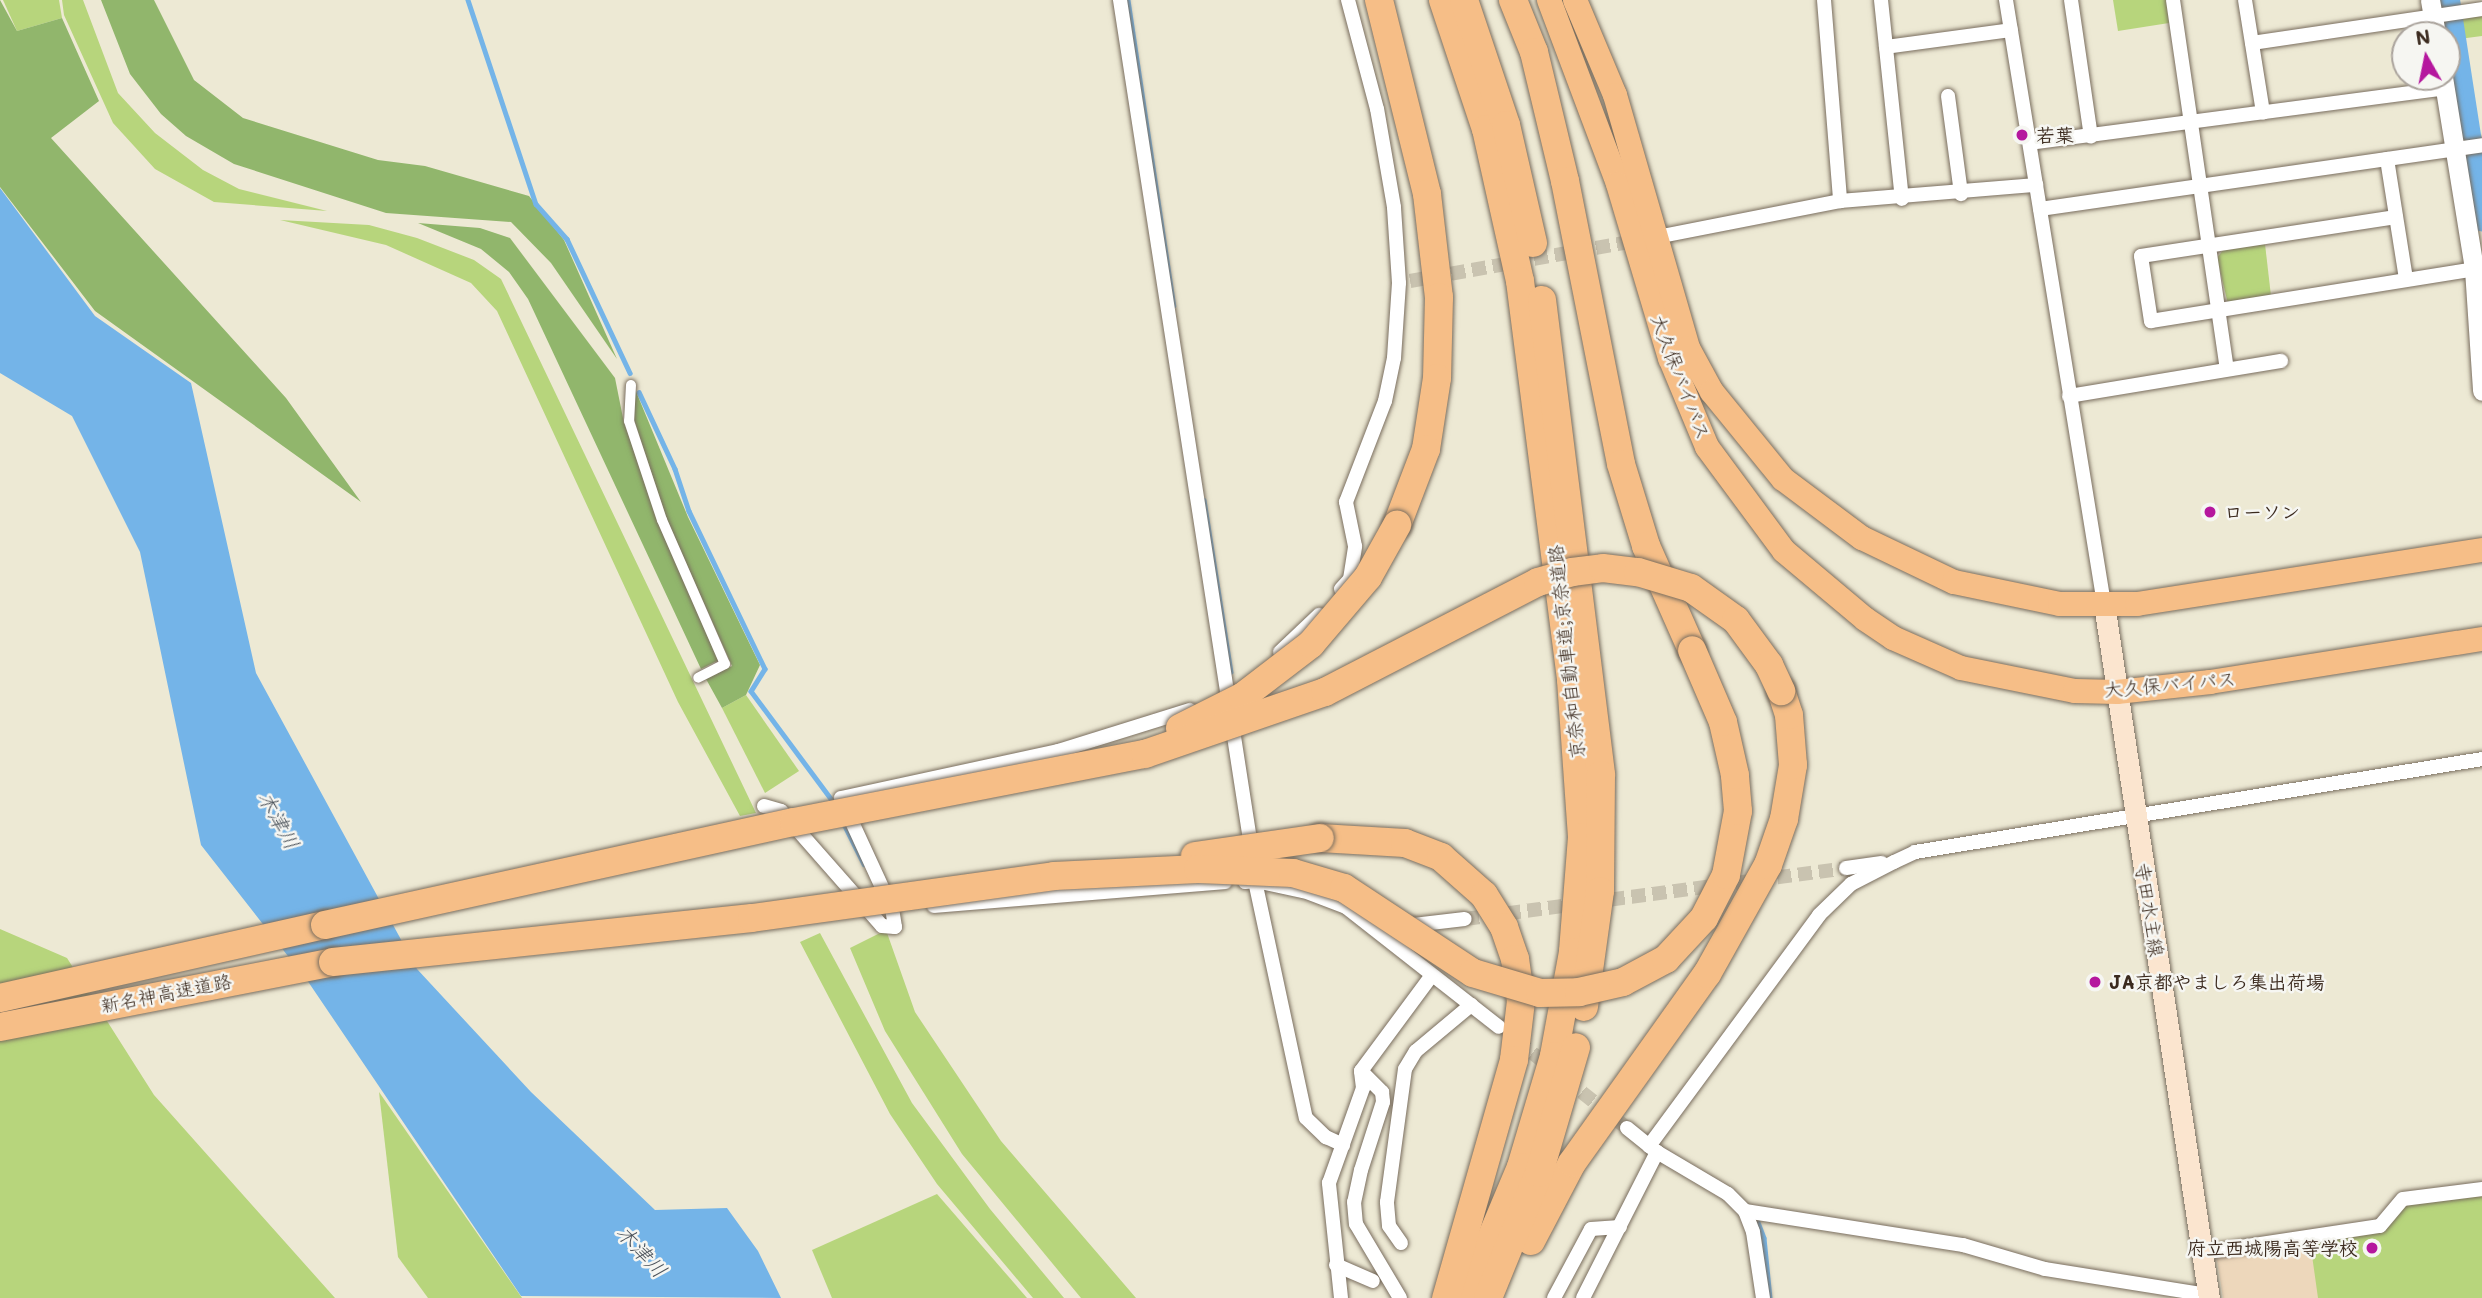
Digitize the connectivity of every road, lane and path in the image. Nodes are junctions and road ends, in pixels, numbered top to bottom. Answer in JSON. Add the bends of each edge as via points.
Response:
{"nodes":[{"id":1,"x":1120,"y":0,"type":"edge"},
{"id":2,"x":1348,"y":0,"type":"edge"},
{"id":3,"x":1379,"y":0,"type":"edge"},
{"id":4,"x":1443,"y":0,"type":"edge"},
{"id":5,"x":1464,"y":0,"type":"edge"},
{"id":6,"x":1513,"y":0,"type":"edge"},
{"id":7,"x":1549,"y":0,"type":"edge"},
{"id":8,"x":1575,"y":0,"type":"edge"},
{"id":9,"x":1825,"y":0,"type":"edge"},
{"id":10,"x":1881,"y":0,"type":"edge"},
{"id":11,"x":2006,"y":0,"type":"edge"},
{"id":12,"x":2071,"y":0,"type":"edge"},
{"id":13,"x":2173,"y":0,"type":"edge"},
{"id":14,"x":2245,"y":0,"type":"edge"},
{"id":15,"x":2482,"y":9,"type":"edge"},
{"id":16,"x":2434,"y":17,"type":"edge"},
{"id":17,"x":2011,"y":30,"type":"junction"},
{"id":18,"x":2252,"y":43,"type":"junction"},
{"id":19,"x":1886,"y":47,"type":"junction"},
{"id":20,"x":2391,"y":91,"type":"edge"},
{"id":21,"x":2446,"y":91,"type":"edge"},
{"id":22,"x":1948,"y":96,"type":"dead end"},
{"id":23,"x":2263,"y":113,"type":"junction"},
{"id":24,"x":2191,"y":123,"type":"junction"},
{"id":25,"x":2091,"y":137,"type":"junction"},
{"id":26,"x":2030,"y":143,"type":"junction"},
{"id":27,"x":2481,"y":145,"type":"edge"},
{"id":28,"x":2459,"y":148,"type":"junction"},
{"id":29,"x":2386,"y":159,"type":"junction"},
{"id":30,"x":2036,"y":185,"type":"junction"},
{"id":31,"x":2200,"y":186,"type":"junction"},
{"id":32,"x":1961,"y":194,"type":"junction"},
{"id":33,"x":1902,"y":199,"type":"junction"},
{"id":34,"x":1840,"y":201,"type":"junction"},
{"id":35,"x":2040,"y":209,"type":"junction"},
{"id":36,"x":2396,"y":217,"type":"junction"},
{"id":37,"x":1658,"y":232,"type":"junction"},
{"id":38,"x":2209,"y":246,"type":"junction"},
{"id":39,"x":2474,"y":269,"type":"junction"},
{"id":40,"x":2406,"y":279,"type":"junction"},
{"id":41,"x":2218,"y":310,"type":"junction"},
{"id":42,"x":2281,"y":361,"type":"dead end"},
{"id":43,"x":2227,"y":368,"type":"junction"},
{"id":44,"x":631,"y":386,"type":"dead end"},
{"id":45,"x":2482,"y":391,"type":"edge"},
{"id":46,"x":2069,"y":396,"type":"junction"},
{"id":47,"x":2482,"y":550,"type":"edge"},
{"id":48,"x":2104,"y":604,"type":"junction"},
{"id":49,"x":1575,"y":622,"type":"junction"},
{"id":50,"x":2482,"y":639,"type":"edge"},
{"id":51,"x":698,"y":678,"type":"dead end"},
{"id":52,"x":1228,"y":690,"type":"junction"},
{"id":53,"x":2118,"y":692,"type":"junction"},
{"id":54,"x":1588,"y":740,"type":"junction"},
{"id":55,"x":2482,"y":759,"type":"edge"},
{"id":56,"x":764,"y":806,"type":"dead end"},
{"id":57,"x":880,"y":808,"type":"junction"},
{"id":58,"x":2135,"y":815,"type":"junction"},
{"id":59,"x":1894,"y":862,"type":"junction"},
{"id":60,"x":1846,"y":868,"type":"tunnel mouth"},
{"id":61,"x":1054,"y":877,"type":"junction"},
{"id":62,"x":1255,"y":881,"type":"junction"},
{"id":63,"x":892,"y":909,"type":"junction"},
{"id":64,"x":1465,"y":919,"type":"tunnel mouth"},
{"id":65,"x":1376,"y":930,"type":"junction"},
{"id":66,"x":1432,"y":975,"type":"junction"},
{"id":67,"x":0,"y":998,"type":"edge"},
{"id":68,"x":1471,"y":1005,"type":"junction"},
{"id":69,"x":0,"y":1027,"type":"edge"},
{"id":70,"x":1499,"y":1027,"type":"dead end"},
{"id":71,"x":1361,"y":1071,"type":"junction"},
{"id":72,"x":1627,"y":1129,"type":"tunnel mouth"},
{"id":73,"x":1343,"y":1145,"type":"junction"},
{"id":74,"x":1653,"y":1149,"type":"junction"},
{"id":75,"x":2482,"y":1189,"type":"edge"},
{"id":76,"x":1745,"y":1211,"type":"junction"},
{"id":77,"x":1620,"y":1227,"type":"junction"},
{"id":78,"x":1401,"y":1243,"type":"dead end"},
{"id":79,"x":2201,"y":1253,"type":"junction"},
{"id":80,"x":1336,"y":1265,"type":"junction"},
{"id":81,"x":1373,"y":1281,"type":"dead end"},
{"id":82,"x":2209,"y":1296,"type":"edge"},
{"id":83,"x":1341,"y":1298,"type":"edge"},
{"id":84,"x":1400,"y":1298,"type":"edge"},
{"id":85,"x":1446,"y":1298,"type":"edge"},
{"id":86,"x":1466,"y":1298,"type":"edge"},
{"id":87,"x":1488,"y":1298,"type":"edge"},
{"id":88,"x":1502,"y":1298,"type":"edge"},
{"id":89,"x":1553,"y":1298,"type":"edge"},
{"id":90,"x":1583,"y":1298,"type":"edge"},
{"id":91,"x":1762,"y":1298,"type":"edge"}],
"edges":[{"from":1,"to":52,"type":"street"},
{"from":2,"to":52,"type":"street","via":[[1377,109],[1405,282],[1394,358],[1385,401],[1346,502],[1354,546],[1350,579],[1284,649]]},
{"from":3,"to":57,"type":"highway","bridge":true,"via":[[1427,194],[1439,297],[1437,378],[1426,449],[1397,525],[1368,577],[1311,644],[1242,697],[1196,721],[1109,754]]},
{"from":4,"to":49,"type":"highway","name":"京奈和自動車道;京奈道路","via":[[1486,129],[1511,232]]},
{"from":5,"to":49,"type":"highway","name":"京奈和自動車道;京奈道路","via":[[1506,125],[1530,228]]},
{"from":6,"to":61,"type":"highway","bridge":true,"via":[[1534,52],[1565,180],[1621,464],[1646,546],[1723,722],[1735,775],[1738,811],[1733,849],[1716,897],[1687,939],[1651,969],[1623,982],[1579,992],[1539,993],[1507,986],[1440,954],[1344,888],[1293,873],[1198,869]]},
{"from":7,"to":53,"type":"highway","name":"大久保バイパス","via":[[1619,184],[1687,402],[1707,447],[1761,524],[1838,599],[1893,638],[1926,654],[2031,685]]},
{"from":8,"to":37,"type":"highway","name":"大久保バイパス","via":[[1615,95]]},
{"from":9,"to":34,"type":"street"},
{"from":10,"to":19,"type":"street"},
{"from":11,"to":17,"type":"street"},
{"from":12,"to":25,"type":"street"},
{"from":13,"to":24,"type":"street"},
{"from":14,"to":18,"type":"street"},
{"from":15,"to":16,"type":"street"},
{"from":16,"to":18,"type":"street"},
{"from":17,"to":19,"type":"street"},
{"from":17,"to":26,"type":"street"},
{"from":18,"to":23,"type":"street"},
{"from":19,"to":33,"type":"street"},
{"from":20,"to":23,"type":"street"},
{"from":21,"to":28,"type":"street"},
{"from":22,"to":32,"type":"street"},
{"from":23,"to":24,"type":"street"},
{"from":24,"to":25,"type":"street"},
{"from":24,"to":31,"type":"street"},
{"from":25,"to":26,"type":"street"},
{"from":26,"to":30,"type":"street"},
{"from":27,"to":28,"type":"street"},
{"from":28,"to":29,"type":"street"},
{"from":28,"to":39,"type":"street"},
{"from":29,"to":31,"type":"street"},
{"from":29,"to":36,"type":"street"},
{"from":30,"to":32,"type":"street"},
{"from":30,"to":35,"type":"street"},
{"from":31,"to":35,"type":"street"},
{"from":31,"to":38,"type":"street"},
{"from":32,"to":33,"type":"street"},
{"from":33,"to":34,"type":"street"},
{"from":34,"to":37,"type":"street","via":[[1742,219],[1731,213]]},
{"from":35,"to":46,"type":"street"},
{"from":36,"to":38,"type":"street"},
{"from":36,"to":40,"type":"street"},
{"from":37,"to":48,"type":"highway","name":"大久保バイパス","via":[[1688,348],[1712,392],[1783,479],[1823,513],[1910,564],[1954,582],[2060,604]]},
{"from":38,"to":41,"type":"street"},
{"from":38,"to":41,"type":"street","via":[[2141,256],[2151,321]]},
{"from":39,"to":40,"type":"street"},
{"from":39,"to":45,"type":"street"},
{"from":40,"to":41,"type":"street"},
{"from":41,"to":43,"type":"street"},
{"from":42,"to":43,"type":"street"},
{"from":43,"to":46,"type":"street"},
{"from":44,"to":51,"type":"street","via":[[629,421],[662,520],[725,664]]},
{"from":46,"to":48,"type":"street"},
{"from":47,"to":48,"type":"highway","name":"大久保バイパス","via":[[2204,595]]},
{"from":48,"to":53,"type":"main road","name":"寺田水主線"},
{"from":49,"to":54,"type":"highway","name":"京奈和自動車道;京奈道路"},
{"from":50,"to":53,"type":"highway","name":"大久保バイパス"},
{"from":52,"to":62,"type":"street"},
{"from":52,"to":63,"type":"street","via":[[1206,704],[1093,741],[968,773],[841,798]]},
{"from":53,"to":58,"type":"main road","name":"寺田水主線"},
{"from":54,"to":86,"type":"highway","name":"京奈和自動車道;京奈道路","via":[[1565,1007],[1521,1167]]},
{"from":54,"to":87,"type":"highway","name":"京奈和自動車道;京奈道路","via":[[1600,891],[1584,1007],[1539,1173]]},
{"from":55,"to":58,"type":"street"},
{"from":56,"to":63,"type":"street","via":[[781,811],[882,926],[895,927]]},
{"from":57,"to":67,"type":"highway","name":"新名神高速道路","bridge":true,"via":[[794,822]]},
{"from":57,"to":88,"type":"highway","bridge":true,"via":[[1087,768],[1262,716],[1376,668],[1538,582],[1572,572],[1603,568],[1638,572],[1691,589],[1736,620],[1769,665],[1788,715],[1793,765],[1784,819],[1768,865],[1707,974],[1572,1163]]},
{"from":58,"to":59,"type":"street","via":[[1915,852]]},
{"from":58,"to":79,"type":"main road","name":"寺田水主線"},
{"from":59,"to":60,"type":"street"},
{"from":59,"to":74,"type":"street","via":[[1851,884],[1819,915]]},
{"from":61,"to":69,"type":"highway","name":"新名神高速道路","bridge":true,"via":[[752,918],[333,962]]},
{"from":61,"to":85,"type":"highway","bridge":true,"via":[[1320,838],[1405,843],[1441,858],[1484,895],[1504,927],[1515,959],[1521,1001],[1514,1060]]},
{"from":62,"to":63,"type":"street"},
{"from":62,"to":65,"type":"street","via":[[1304,891],[1346,907]]},
{"from":62,"to":73,"type":"street","via":[[1306,1118],[1326,1137]]},
{"from":64,"to":65,"type":"street"},
{"from":65,"to":66,"type":"street"},
{"from":66,"to":68,"type":"street"},
{"from":66,"to":71,"type":"street"},
{"from":68,"to":70,"type":"street"},
{"from":68,"to":78,"type":"street","via":[[1416,1051],[1405,1069],[1387,1202],[1389,1226]]},
{"from":71,"to":73,"type":"street","via":[[1363,1088]]},
{"from":71,"to":84,"type":"street","via":[[1382,1091],[1383,1102],[1361,1170],[1354,1202],[1356,1224]]},
{"from":72,"to":74,"type":"street"},
{"from":73,"to":80,"type":"street","via":[[1329,1183]]},
{"from":74,"to":76,"type":"street","via":[[1728,1194]]},
{"from":74,"to":77,"type":"street"},
{"from":75,"to":79,"type":"street","via":[[2403,1199],[2380,1226]]},
{"from":76,"to":82,"type":"street","via":[[1963,1245],[2045,1269]]},
{"from":76,"to":91,"type":"street","via":[[1753,1232]]},
{"from":77,"to":89,"type":"street","via":[[1591,1229]]},
{"from":77,"to":90,"type":"street"},
{"from":79,"to":82,"type":"main road","name":"寺田水主線"},
{"from":80,"to":81,"type":"street"},
{"from":80,"to":83,"type":"street"}]}
